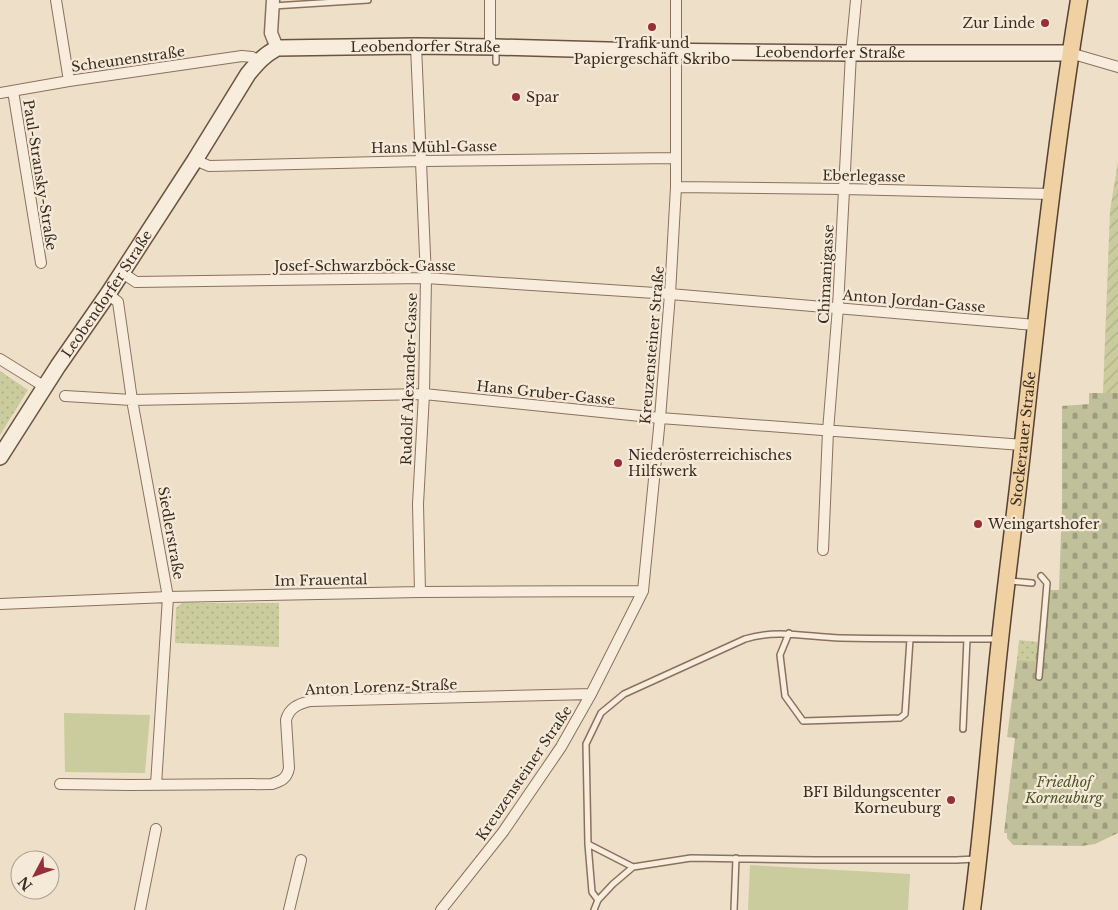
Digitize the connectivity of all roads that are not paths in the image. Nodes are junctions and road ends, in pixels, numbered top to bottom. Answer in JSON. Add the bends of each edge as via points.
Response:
{"nodes":[{"id":1,"x":56,"y":0,"type":"edge"},
{"id":2,"x":368,"y":0,"type":"edge"},
{"id":3,"x":490,"y":0,"type":"edge"},
{"id":4,"x":676,"y":0,"type":"edge"},
{"id":5,"x":856,"y":0,"type":"edge"},
{"id":6,"x":1079,"y":0,"type":"edge"},
{"id":7,"x":273,"y":3,"type":"edge"},
{"id":8,"x":416,"y":46,"type":"junction"},
{"id":9,"x":277,"y":48,"type":"junction"},
{"id":10,"x":675,"y":51,"type":"junction"},
{"id":11,"x":494,"y":52,"type":"junction"},
{"id":12,"x":851,"y":53,"type":"junction"},
{"id":13,"x":1070,"y":53,"type":"junction"},
{"id":14,"x":258,"y":61,"type":"junction"},
{"id":15,"x":1118,"y":67,"type":"edge"},
{"id":16,"x":69,"y":81,"type":"junction"},
{"id":17,"x":12,"y":91,"type":"junction"},
{"id":18,"x":0,"y":93,"type":"edge"},
{"id":19,"x":676,"y":158,"type":"junction"},
{"id":20,"x":195,"y":160,"type":"junction"},
{"id":21,"x":422,"y":161,"type":"junction"},
{"id":22,"x":676,"y":187,"type":"junction"},
{"id":23,"x":844,"y":189,"type":"junction"},
{"id":24,"x":1052,"y":194,"type":"junction"},
{"id":25,"x":41,"y":263,"type":"dead end"},
{"id":26,"x":121,"y":272,"type":"junction"},
{"id":27,"x":426,"y":278,"type":"junction"},
{"id":28,"x":108,"y":294,"type":"junction"},
{"id":29,"x":670,"y":294,"type":"junction"},
{"id":30,"x":838,"y":307,"type":"junction"},
{"id":31,"x":1029,"y":325,"type":"junction"},
{"id":32,"x":0,"y":360,"type":"edge"},
{"id":33,"x":45,"y":386,"type":"junction"},
{"id":34,"x":424,"y":394,"type":"junction"},
{"id":35,"x":65,"y":396,"type":"dead end"},
{"id":36,"x":132,"y":400,"type":"junction"},
{"id":37,"x":660,"y":418,"type":"junction"},
{"id":38,"x":828,"y":431,"type":"junction"},
{"id":39,"x":1016,"y":445,"type":"junction"},
{"id":40,"x":0,"y":457,"type":"edge"},
{"id":41,"x":823,"y":550,"type":"dead end"},
{"id":42,"x":1041,"y":576,"type":"dead end"},
{"id":43,"x":1007,"y":581,"type":"junction"},
{"id":44,"x":1032,"y":583,"type":"dead end"},
{"id":45,"x":643,"y":591,"type":"junction"},
{"id":46,"x":420,"y":592,"type":"junction"},
{"id":47,"x":168,"y":597,"type":"junction"},
{"id":48,"x":0,"y":604,"type":"edge"},
{"id":49,"x":789,"y":633,"type":"junction"},
{"id":50,"x":910,"y":639,"type":"junction"},
{"id":51,"x":967,"y":639,"type":"junction"},
{"id":52,"x":1000,"y":639,"type":"junction"},
{"id":53,"x":1039,"y":677,"type":"dead end"},
{"id":54,"x":591,"y":694,"type":"junction"},
{"id":55,"x":963,"y":729,"type":"dead end"},
{"id":56,"x":60,"y":784,"type":"dead end"},
{"id":57,"x":156,"y":784,"type":"junction"},
{"id":58,"x":156,"y":829,"type":"dead end"},
{"id":59,"x":588,"y":844,"type":"junction"},
{"id":60,"x":736,"y":858,"type":"junction"},
{"id":61,"x":978,"y":859,"type":"junction"},
{"id":62,"x":301,"y":860,"type":"dead end"},
{"id":63,"x":633,"y":868,"type":"junction"},
{"id":64,"x":598,"y":900,"type":"junction"},
{"id":65,"x":140,"y":910,"type":"edge"},
{"id":66,"x":289,"y":910,"type":"edge"},
{"id":67,"x":441,"y":910,"type":"edge"},
{"id":68,"x":594,"y":910,"type":"edge"},
{"id":69,"x":734,"y":910,"type":"edge"},
{"id":70,"x":972,"y":910,"type":"edge"}],
"edges":[{"from":1,"to":16,"type":"street"},
{"from":2,"to":7,"type":"lane"},
{"from":3,"to":11,"type":"street"},
{"from":4,"to":10,"type":"street","name":"Kreuzensteiner Straße"},
{"from":5,"to":12,"type":"street","name":"Chimanigasse"},
{"from":6,"to":13,"type":"main road","name":"Stockerauer Straße"},
{"from":7,"to":9,"type":"street","via":[[271,33]]},
{"from":8,"to":9,"type":"main road","name":"Leobendorfer Straße"},
{"from":8,"to":11,"type":"main road","name":"Leobendorfer Straße"},
{"from":8,"to":21,"type":"street","name":"Rudolf Alexander-Gasse"},
{"from":9,"to":14,"type":"main road","name":"Leobendorfer Straße"},
{"from":10,"to":11,"type":"main road","name":"Leobendorfer Straße"},
{"from":10,"to":12,"type":"main road","name":"Leobendorfer Straße"},
{"from":10,"to":19,"type":"street","name":"Kreuzensteiner Straße"},
{"from":12,"to":13,"type":"main road","name":"Leobendorfer Straße"},
{"from":12,"to":23,"type":"street","name":"Chimanigasse"},
{"from":13,"to":15,"type":"street"},
{"from":13,"to":24,"type":"main road","name":"Stockerauer Straße"},
{"from":14,"to":16,"type":"street","name":"Scheunenstraße","via":[[242,56]]},
{"from":14,"to":20,"type":"main road","name":"Leobendorfer Straße"},
{"from":16,"to":17,"type":"street","name":"Scheunenstraße"},
{"from":17,"to":18,"type":"street","name":"Scheunenstraße"},
{"from":17,"to":25,"type":"street","name":"Paul-Stransky-Straße"},
{"from":19,"to":21,"type":"street","name":"Hans Mühl-Gasse"},
{"from":19,"to":22,"type":"street","name":"Kreuzensteiner Straße"},
{"from":20,"to":21,"type":"street","name":"Hans Mühl-Gasse","via":[[209,166]]},
{"from":20,"to":26,"type":"main road","name":"Leobendorfer Straße"},
{"from":21,"to":27,"type":"street","name":"Rudolf Alexander-Gasse"},
{"from":22,"to":23,"type":"street","name":"Eberlegasse"},
{"from":22,"to":29,"type":"street","name":"Kreuzensteiner Straße"},
{"from":23,"to":24,"type":"street","name":"Eberlegasse"},
{"from":23,"to":30,"type":"street","name":"Chimanigasse"},
{"from":24,"to":31,"type":"main road","name":"Stockerauer Straße"},
{"from":26,"to":27,"type":"street","name":"Josef-Schwarzböck-Gasse","via":[[136,282]]},
{"from":26,"to":28,"type":"main road","name":"Leobendorfer Straße"},
{"from":27,"to":29,"type":"street","name":"Josef-Schwarzböck-Gasse"},
{"from":27,"to":34,"type":"street","name":"Rudolf Alexander-Gasse"},
{"from":28,"to":33,"type":"main road","name":"Leobendorfer Straße"},
{"from":28,"to":36,"type":"street","name":"Siedlerstraße","via":[[118,302]]},
{"from":29,"to":30,"type":"street","name":"Anton Jordan-Gasse"},
{"from":29,"to":37,"type":"street","name":"Kreuzensteiner Straße"},
{"from":30,"to":31,"type":"street","name":"Anton Jordan-Gasse"},
{"from":30,"to":38,"type":"street","name":"Chimanigasse"},
{"from":31,"to":39,"type":"main road","name":"Stockerauer Straße"},
{"from":32,"to":33,"type":"street"},
{"from":33,"to":40,"type":"main road","name":"Leobendorfer Straße"},
{"from":34,"to":36,"type":"street","name":"Hans Gruber-Gasse"},
{"from":34,"to":37,"type":"street","name":"Hans Gruber-Gasse"},
{"from":34,"to":46,"type":"street","name":"Rudolf Alexander-Gasse","via":[[418,504]]},
{"from":35,"to":36,"type":"street","name":"Hans Gruber-Gasse"},
{"from":36,"to":47,"type":"street","name":"Siedlerstraße"},
{"from":37,"to":38,"type":"street","name":"Hans Gruber-Gasse"},
{"from":37,"to":45,"type":"street","name":"Kreuzensteiner Straße"},
{"from":38,"to":39,"type":"street","name":"Hans Gruber-Gasse"},
{"from":38,"to":41,"type":"street","name":"Chimanigasse"},
{"from":39,"to":43,"type":"main road","name":"Stockerauer Straße"},
{"from":42,"to":53,"type":"lane","via":[[1047,583]]},
{"from":43,"to":44,"type":"lane"},
{"from":43,"to":52,"type":"main road","name":"Stockerauer Straße"},
{"from":45,"to":46,"type":"street","name":"Im Frauental"},
{"from":45,"to":54,"type":"street","name":"Kreuzensteiner Straße"},
{"from":46,"to":47,"type":"street","name":"Im Frauental"},
{"from":47,"to":48,"type":"street","name":"Im Frauental"},
{"from":47,"to":57,"type":"street","name":"Siedlerstraße"},
{"from":49,"to":50,"type":"lane","via":[[838,638]]},
{"from":49,"to":50,"type":"lane","via":[[780,655],[785,696],[803,721],[903,717]]},
{"from":49,"to":59,"type":"lane","via":[[745,639],[624,694],[601,712],[586,744]]},
{"from":50,"to":51,"type":"lane"},
{"from":51,"to":52,"type":"lane"},
{"from":51,"to":55,"type":"lane"},
{"from":52,"to":61,"type":"main road","name":"Stockerauer Straße"},
{"from":54,"to":57,"type":"street","name":"Anton Lorenz-Straße","via":[[304,702],[290,710],[286,720],[289,768],[285,779],[280,782]]},
{"from":54,"to":67,"type":"street","name":"Kreuzensteiner Straße","via":[[562,746],[503,832]]},
{"from":56,"to":57,"type":"street","name":"Anton Lorenz-Straße"},
{"from":58,"to":65,"type":"street"},
{"from":59,"to":63,"type":"lane"},
{"from":59,"to":64,"type":"lane","via":[[592,892]]},
{"from":60,"to":61,"type":"lane"},
{"from":60,"to":63,"type":"lane","via":[[691,858]]},
{"from":60,"to":69,"type":"lane"},
{"from":61,"to":70,"type":"main road","name":"Stockerauer Straße"},
{"from":62,"to":66,"type":"street"},
{"from":63,"to":64,"type":"lane"},
{"from":64,"to":68,"type":"lane"}]}
